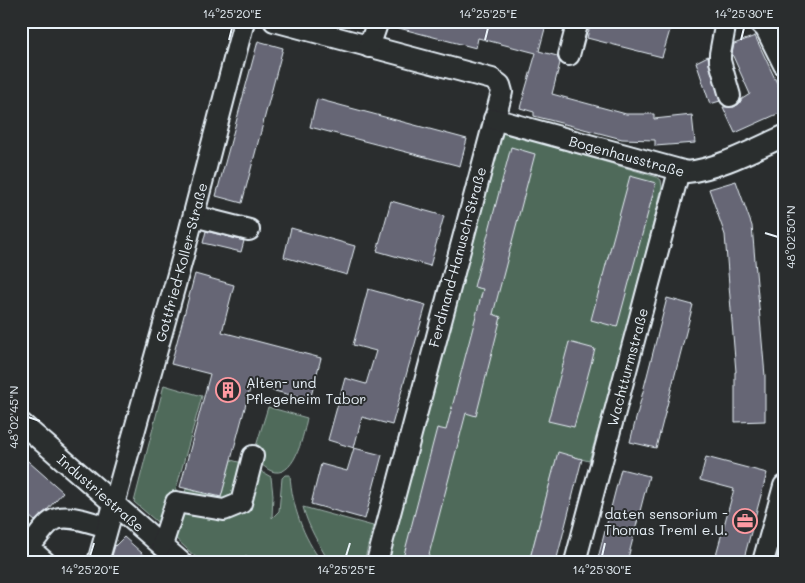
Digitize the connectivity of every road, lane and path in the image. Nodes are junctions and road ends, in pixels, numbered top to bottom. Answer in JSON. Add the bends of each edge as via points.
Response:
{"nodes":[{"id":1,"x":244,"y":21,"type":"edge"},
{"id":2,"x":274,"y":21,"type":"edge"},
{"id":3,"x":378,"y":21,"type":"edge"},
{"id":4,"x":578,"y":21,"type":"edge"},
{"id":5,"x":726,"y":21,"type":"edge"},
{"id":6,"x":758,"y":21,"type":"edge"},
{"id":7,"x":369,"y":47,"type":"junction"},
{"id":8,"x":569,"y":55,"type":"dead end"},
{"id":9,"x":784,"y":65,"type":"edge"},
{"id":10,"x":730,"y":96,"type":"dead end"},
{"id":11,"x":494,"y":119,"type":"junction"},
{"id":12,"x":784,"y":136,"type":"edge"},
{"id":13,"x":679,"y":171,"type":"junction"},
{"id":14,"x":194,"y":216,"type":"junction"},
{"id":15,"x":249,"y":230,"type":"dead end"},
{"id":16,"x":21,"y":424,"type":"edge"},
{"id":17,"x":253,"y":456,"type":"dead end"},
{"id":18,"x":784,"y":486,"type":"edge"},
{"id":19,"x":113,"y":502,"type":"junction"},
{"id":20,"x":107,"y":527,"type":"junction"},
{"id":21,"x":162,"y":545,"type":"junction"},
{"id":22,"x":45,"y":562,"type":"edge"},
{"id":23,"x":98,"y":562,"type":"edge"},
{"id":24,"x":182,"y":562,"type":"edge"},
{"id":25,"x":377,"y":562,"type":"edge"},
{"id":26,"x":575,"y":562,"type":"edge"},
{"id":27,"x":763,"y":562,"type":"edge"}],
"edges":[{"from":1,"to":14,"type":"street","name":"Gottfried-Koller-Straße"},
{"from":2,"to":7,"type":"street"},
{"from":3,"to":7,"type":"street"},
{"from":4,"to":8,"type":"street"},
{"from":5,"to":10,"type":"street","via":[[720,61]]},
{"from":6,"to":9,"type":"street","via":[[766,29]]},
{"from":7,"to":11,"type":"street","name":"Ferdinand-Hanusch-Straße","via":[[492,79],[500,85],[502,92]]},
{"from":11,"to":13,"type":"street","name":"Bogenhausstraße"},
{"from":11,"to":25,"type":"street","name":"Ferdinand-Hanusch-Straße"},
{"from":12,"to":13,"type":"street","name":"Bogenhausstraße","via":[[699,171]]},
{"from":13,"to":26,"type":"street","name":"Wachtturmstraße"},
{"from":14,"to":15,"type":"street"},
{"from":14,"to":19,"type":"street","name":"Gottfried-Koller-Straße"},
{"from":16,"to":19,"type":"street","name":"Industriestraße"},
{"from":17,"to":21,"type":"street","via":[[241,503],[224,510],[176,502]]},
{"from":18,"to":27,"type":"street"},
{"from":19,"to":20,"type":"street","name":"Gottfried-Koller-Straße"},
{"from":19,"to":21,"type":"street","name":"Industriestraße"},
{"from":20,"to":22,"type":"street","via":[[72,518],[51,522],[29,548]]},
{"from":20,"to":23,"type":"street","name":"Gottfried-Koller-Straße"},
{"from":21,"to":24,"type":"street","name":"Industriestraße"}]}
